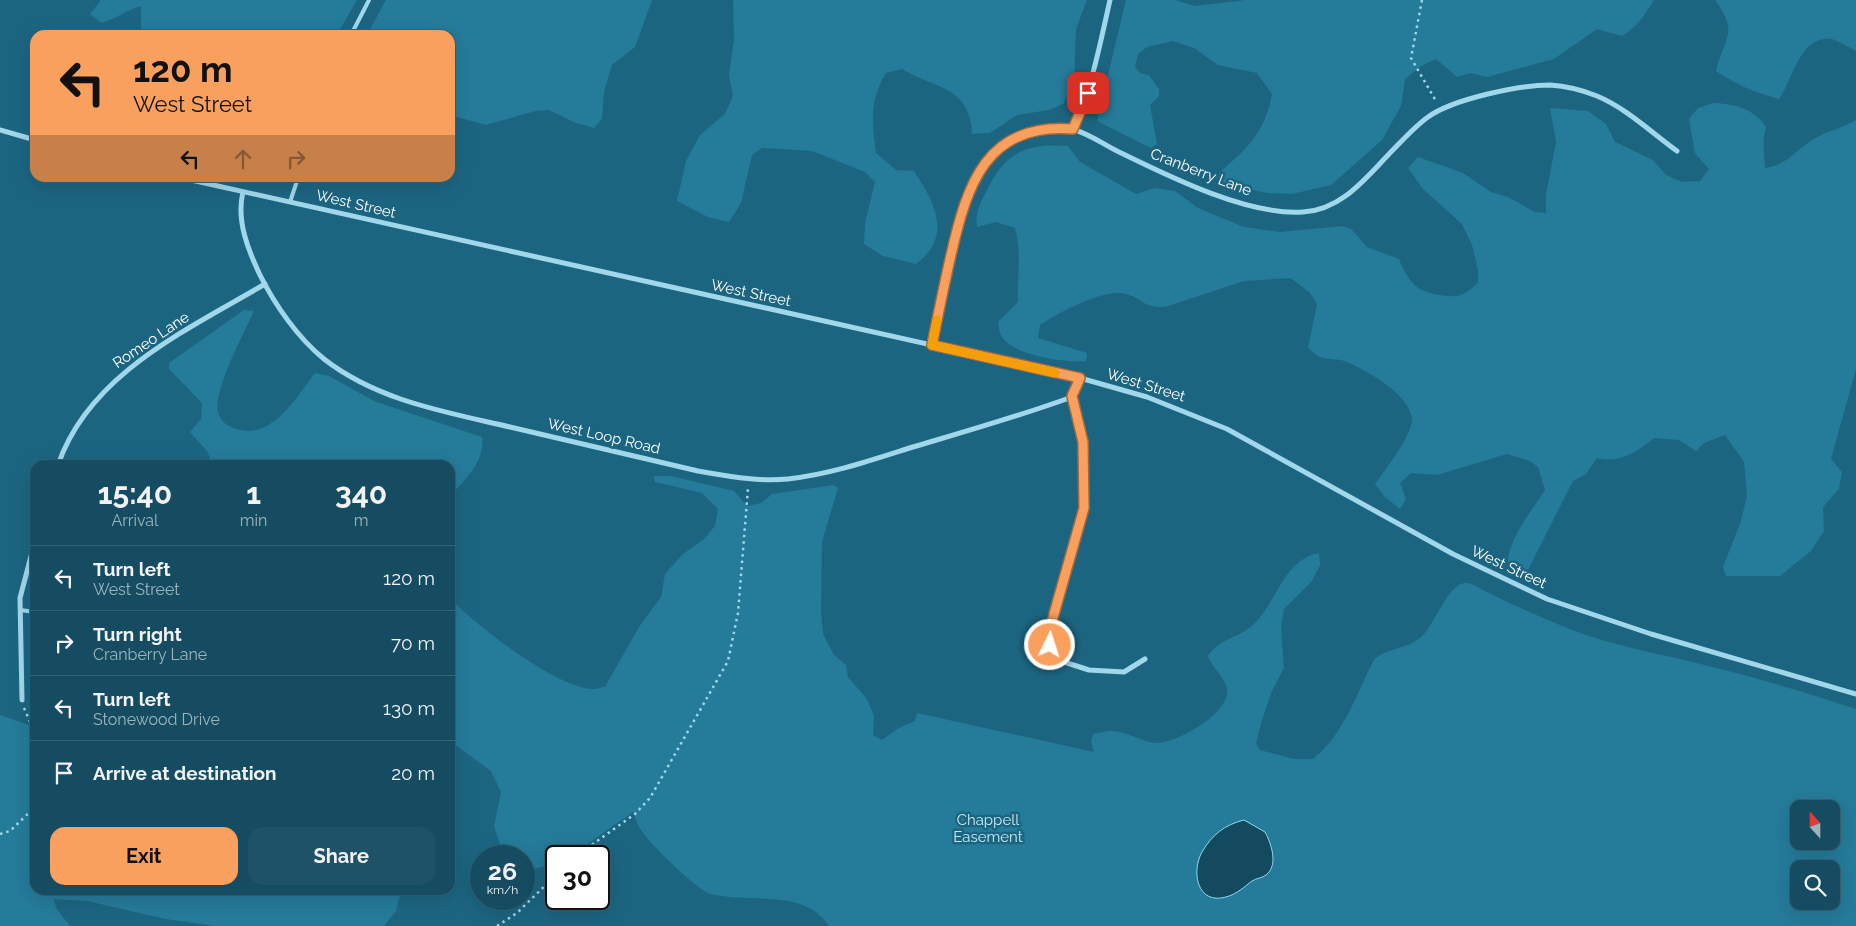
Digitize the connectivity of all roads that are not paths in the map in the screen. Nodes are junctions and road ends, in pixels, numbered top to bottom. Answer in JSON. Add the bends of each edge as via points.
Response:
{"nodes":[{"id":1,"x":369,"y":0,"type":"edge"},
{"id":2,"x":1110,"y":0,"type":"edge"},
{"id":3,"x":354,"y":30,"type":"edge"},
{"id":4,"x":1073,"y":129,"type":"junction"},
{"id":5,"x":0,"y":130,"type":"edge"},
{"id":6,"x":30,"y":139,"type":"edge"},
{"id":7,"x":1677,"y":152,"type":"dead end"},
{"id":8,"x":199,"y":182,"type":"edge"},
{"id":9,"x":297,"y":182,"type":"edge"},
{"id":10,"x":243,"y":192,"type":"junction"},
{"id":11,"x":290,"y":202,"type":"junction"},
{"id":12,"x":265,"y":284,"type":"junction"},
{"id":13,"x":932,"y":345,"type":"junction"},
{"id":14,"x":1080,"y":378,"type":"junction"},
{"id":15,"x":1072,"y":396,"type":"junction"},
{"id":16,"x":61,"y":460,"type":"edge"},
{"id":17,"x":30,"y":560,"type":"edge"},
{"id":18,"x":20,"y":610,"type":"junction"},
{"id":19,"x":30,"y":611,"type":"edge"},
{"id":20,"x":1145,"y":659,"type":"dead end"},
{"id":21,"x":1856,"y":694,"type":"edge"},
{"id":22,"x":22,"y":700,"type":"road end"}],
"edges":[{"from":1,"to":3,"type":"lane"},
{"from":2,"to":4,"type":"street","via":[[1092,79]]},
{"from":4,"to":7,"type":"street","name":"Cranberry Lane","via":[[1152,168],[1214,193],[1287,212],[1324,208],[1346,196],[1418,125],[1441,109],[1522,87],[1564,87],[1598,96]]},
{"from":4,"to":13,"type":"street","name":"Cranberry Lane","via":[[1050,127],[1021,136],[998,149],[983,164],[962,208]]},
{"from":5,"to":6,"type":"street"},
{"from":8,"to":10,"type":"street","name":"West Street"},
{"from":9,"to":11,"type":"lane"},
{"from":10,"to":11,"type":"street","name":"West Street"},
{"from":10,"to":12,"type":"street","name":"West Loop Road","via":[[240,217]]},
{"from":11,"to":13,"type":"street","name":"West Street"},
{"from":12,"to":15,"type":"street","name":"West Loop Road","via":[[290,322],[322,358],[390,396],[698,471],[749,479],[788,479],[854,466]]},
{"from":12,"to":16,"type":"street","name":"Romeo Lane","via":[[202,321],[117,378],[87,411]]},
{"from":13,"to":14,"type":"street","name":"West Street"},
{"from":14,"to":15,"type":"street"},
{"from":14,"to":21,"type":"street","name":"West Street","via":[[1147,397],[1227,429],[1461,558],[1548,599],[1651,634]]},
{"from":15,"to":20,"type":"street","via":[[1083,442],[1084,508],[1054,614],[1050,645],[1064,662],[1089,670],[1124,672]]},
{"from":17,"to":18,"type":"street"},
{"from":18,"to":19,"type":"lane"},
{"from":18,"to":22,"type":"street"}]}
